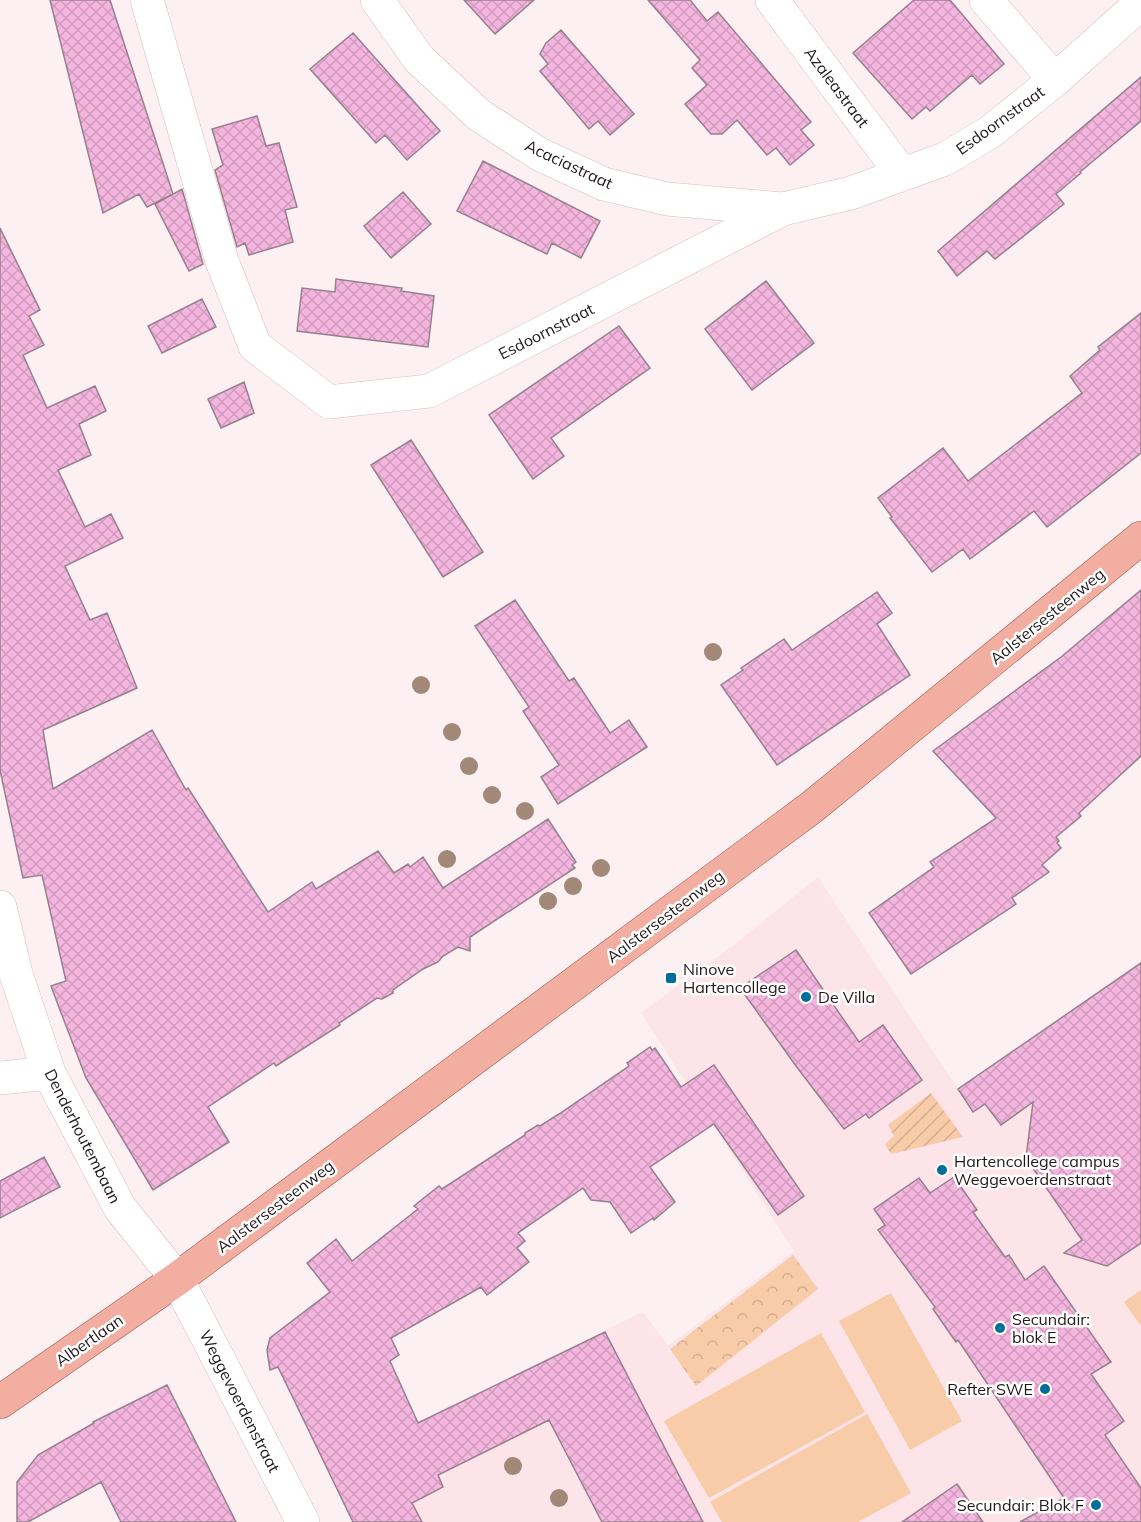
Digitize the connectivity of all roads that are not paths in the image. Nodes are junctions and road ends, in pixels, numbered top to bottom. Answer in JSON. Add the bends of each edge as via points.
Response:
{"nodes":[{"id":1,"x":147,"y":0,"type":"edge"},
{"id":2,"x":376,"y":0,"type":"edge"},
{"id":3,"x":772,"y":0,"type":"edge"},
{"id":4,"x":986,"y":0,"type":"edge"},
{"id":5,"x":1141,"y":3,"type":"edge"},
{"id":6,"x":1055,"y":80,"type":"junction"},
{"id":7,"x":902,"y":174,"type":"junction"},
{"id":8,"x":783,"y":209,"type":"junction"},
{"id":9,"x":1141,"y":538,"type":"edge"},
{"id":10,"x":0,"y":907,"type":"edge"},
{"id":11,"x":49,"y":1073,"type":"junction"},
{"id":12,"x":0,"y":1078,"type":"edge"},
{"id":13,"x":177,"y":1279,"type":"junction"},
{"id":14,"x":0,"y":1402,"type":"edge"},
{"id":15,"x":303,"y":1522,"type":"edge"}],
"edges":[{"from":1,"to":8,"type":"street","name":"Esdoornstraat","via":[[222,261],[255,346],[329,402],[429,391]]},
{"from":2,"to":8,"type":"street","name":"Acaciastraat","via":[[419,59],[480,115],[539,154],[604,184],[667,199]]},
{"from":3,"to":7,"type":"street","name":"Azaleastraat"},
{"from":4,"to":6,"type":"street"},
{"from":5,"to":6,"type":"street","name":"Esdoornstraat"},
{"from":6,"to":7,"type":"street","name":"Esdoornstraat","via":[[990,132],[945,159]]},
{"from":7,"to":8,"type":"street","name":"Esdoornstraat","via":[[851,193]]},
{"from":9,"to":13,"type":"main road","name":"Aalstersesteenweg","via":[[812,807]]},
{"from":10,"to":11,"type":"street","name":"Denderhoutembaan","via":[[16,974]]},
{"from":11,"to":12,"type":"street"},
{"from":11,"to":13,"type":"street","name":"Denderhoutembaan","via":[[120,1208]]},
{"from":13,"to":14,"type":"main road","name":"Albertlaan"},
{"from":13,"to":15,"type":"street","name":"Weggevoerdenstraat"}]}
